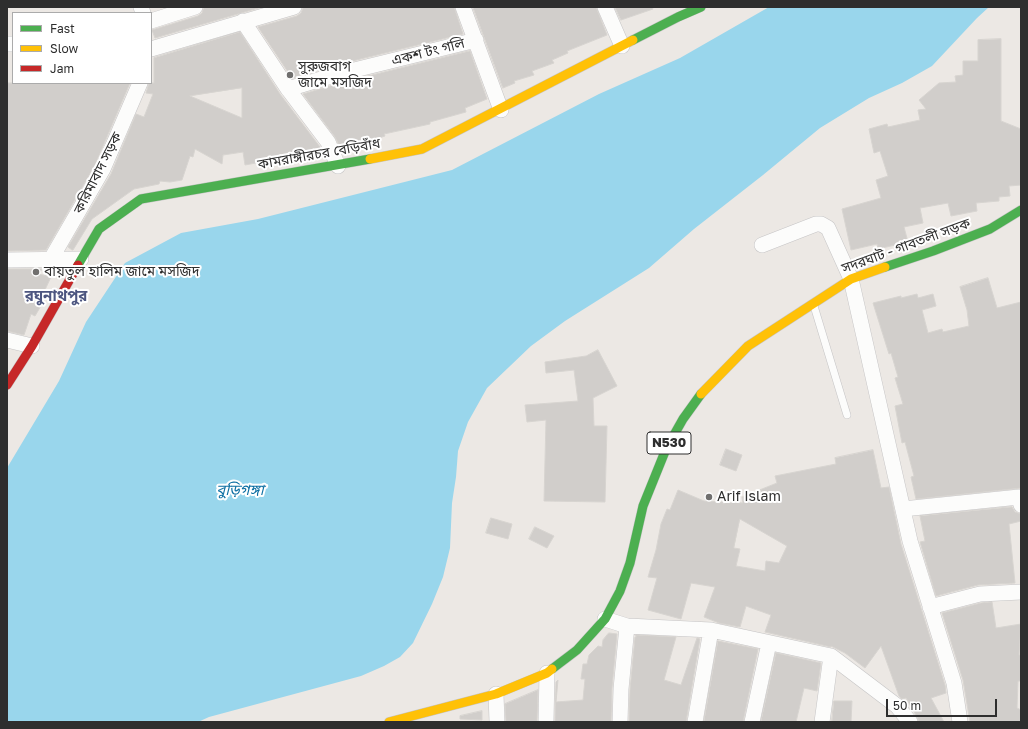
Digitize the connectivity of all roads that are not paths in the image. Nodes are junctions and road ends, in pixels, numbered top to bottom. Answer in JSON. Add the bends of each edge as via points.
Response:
{"nodes":[{"id":1,"x":195,"y":7,"type":"edge"},
{"id":2,"x":294,"y":7,"type":"edge"},
{"id":3,"x":462,"y":7,"type":"edge"},
{"id":4,"x":605,"y":7,"type":"edge"},
{"id":5,"x":701,"y":7,"type":"edge"},
{"id":6,"x":676,"y":12,"type":"edge"},
{"id":7,"x":152,"y":21,"type":"edge"},
{"id":8,"x":243,"y":21,"type":"junction"},
{"id":9,"x":476,"y":40,"type":"junction"},
{"id":10,"x":622,"y":46,"type":"junction"},
{"id":11,"x":152,"y":49,"type":"edge"},
{"id":12,"x":140,"y":84,"type":"edge"},
{"id":13,"x":288,"y":89,"type":"junction"},
{"id":14,"x":501,"y":110,"type":"junction"},
{"id":15,"x":338,"y":166,"type":"junction"},
{"id":16,"x":1021,"y":211,"type":"edge"},
{"id":17,"x":762,"y":245,"type":"dead end"},
{"id":18,"x":50,"y":259,"type":"junction"},
{"id":19,"x":81,"y":259,"type":"junction"},
{"id":20,"x":7,"y":260,"type":"edge"},
{"id":21,"x":851,"y":279,"type":"junction"},
{"id":22,"x":812,"y":302,"type":"junction"},
{"id":23,"x":7,"y":340,"type":"edge"},
{"id":24,"x":32,"y":346,"type":"junction"},
{"id":25,"x":7,"y":385,"type":"edge"},
{"id":26,"x":847,"y":415,"type":"dead end"},
{"id":27,"x":1021,"y":505,"type":"edge"},
{"id":28,"x":903,"y":509,"type":"junction"},
{"id":29,"x":1021,"y":592,"type":"edge"},
{"id":30,"x":930,"y":607,"type":"junction"},
{"id":31,"x":605,"y":619,"type":"junction"},
{"id":32,"x":627,"y":626,"type":"junction"},
{"id":33,"x":711,"y":630,"type":"junction"},
{"id":34,"x":769,"y":643,"type":"junction"},
{"id":35,"x":830,"y":656,"type":"junction"},
{"id":36,"x":547,"y":673,"type":"junction"},
{"id":37,"x":496,"y":694,"type":"junction"},
{"id":38,"x":437,"y":716,"type":"edge"},
{"id":39,"x":389,"y":722,"type":"edge"},
{"id":40,"x":497,"y":722,"type":"edge"},
{"id":41,"x":546,"y":722,"type":"edge"},
{"id":42,"x":620,"y":722,"type":"edge"},
{"id":43,"x":695,"y":722,"type":"edge"},
{"id":44,"x":752,"y":722,"type":"edge"},
{"id":45,"x":822,"y":722,"type":"edge"},
{"id":46,"x":910,"y":722,"type":"edge"},
{"id":47,"x":960,"y":722,"type":"edge"}],
"edges":[{"from":1,"to":7,"type":"street"},
{"from":2,"to":8,"type":"street"},
{"from":3,"to":9,"type":"street"},
{"from":4,"to":10,"type":"street"},
{"from":5,"to":6,"type":"main road","name":"কামরাঙ্গীরচর বেড়িবাঁধ"},
{"from":6,"to":10,"type":"main road","name":"কামরাঙ্গীরচর বেড়িবাঁধ"},
{"from":8,"to":11,"type":"street"},
{"from":8,"to":13,"type":"street"},
{"from":9,"to":13,"type":"street","name":"একশ টং গলি"},
{"from":9,"to":14,"type":"street"},
{"from":10,"to":14,"type":"main road","name":"কামরাঙ্গীরচর বেড়িবাঁধ"},
{"from":12,"to":18,"type":"street","name":"করিমাবাদ সড়ক","via":[[103,169]]},
{"from":13,"to":15,"type":"street","via":[[328,142]]},
{"from":14,"to":15,"type":"main road","name":"কামরাঙ্গীরচর বেড়িবাঁধ","via":[[422,149]]},
{"from":15,"to":19,"type":"main road","name":"কামরাঙ্গীরচর বেড়িবাঁধ","via":[[141,199],[99,229]]},
{"from":16,"to":21,"type":"main road","name":"সদরঘাট - গাবতলী সড়ক","number":"N530","via":[[990,229]]},
{"from":17,"to":21,"type":"street","via":[[821,224],[828,228]]},
{"from":18,"to":19,"type":"street"},
{"from":18,"to":20,"type":"street"},
{"from":19,"to":24,"type":"main road","name":"কামরাঙ্গীরচর বেড়িবাঁধ"},
{"from":21,"to":22,"type":"main road","name":"সদরঘাট - গাবতলী সড়ক","number":"N530"},
{"from":21,"to":28,"type":"street"},
{"from":22,"to":26,"type":"lane"},
{"from":22,"to":31,"type":"main road","name":"সদরঘাট - গাবতলী সড়ক","number":"N530","via":[[748,346],[704,390],[684,419],[666,449],[643,506],[630,563],[620,591]]},
{"from":23,"to":24,"type":"street"},
{"from":24,"to":25,"type":"main road","name":"কামরাঙ্গীরচর বেড়িবাঁধ"},
{"from":27,"to":28,"type":"street","via":[[1019,497]]},
{"from":28,"to":30,"type":"street"},
{"from":29,"to":30,"type":"street","via":[[980,594]]},
{"from":30,"to":47,"type":"street","via":[[954,683]]},
{"from":31,"to":32,"type":"street"},
{"from":31,"to":36,"type":"main road","name":"সদরঘাট - গাবতলী সড়ক","number":"N530","via":[[577,650]]},
{"from":32,"to":33,"type":"street"},
{"from":32,"to":42,"type":"street"},
{"from":33,"to":34,"type":"street"},
{"from":33,"to":43,"type":"street"},
{"from":34,"to":35,"type":"street"},
{"from":34,"to":44,"type":"street"},
{"from":35,"to":45,"type":"street"},
{"from":35,"to":46,"type":"street","via":[[897,706]]},
{"from":36,"to":37,"type":"main road","name":"সদরঘাট - গাবতলী সড়ক","number":"N530"},
{"from":36,"to":41,"type":"street"},
{"from":37,"to":38,"type":"main road","name":"সদরঘাট - গাবতলী সড়ক","number":"N530"},
{"from":37,"to":40,"type":"street"},
{"from":38,"to":39,"type":"main road","name":"সদরঘাট - গাবতলী সড়ক","number":"N530"}]}
